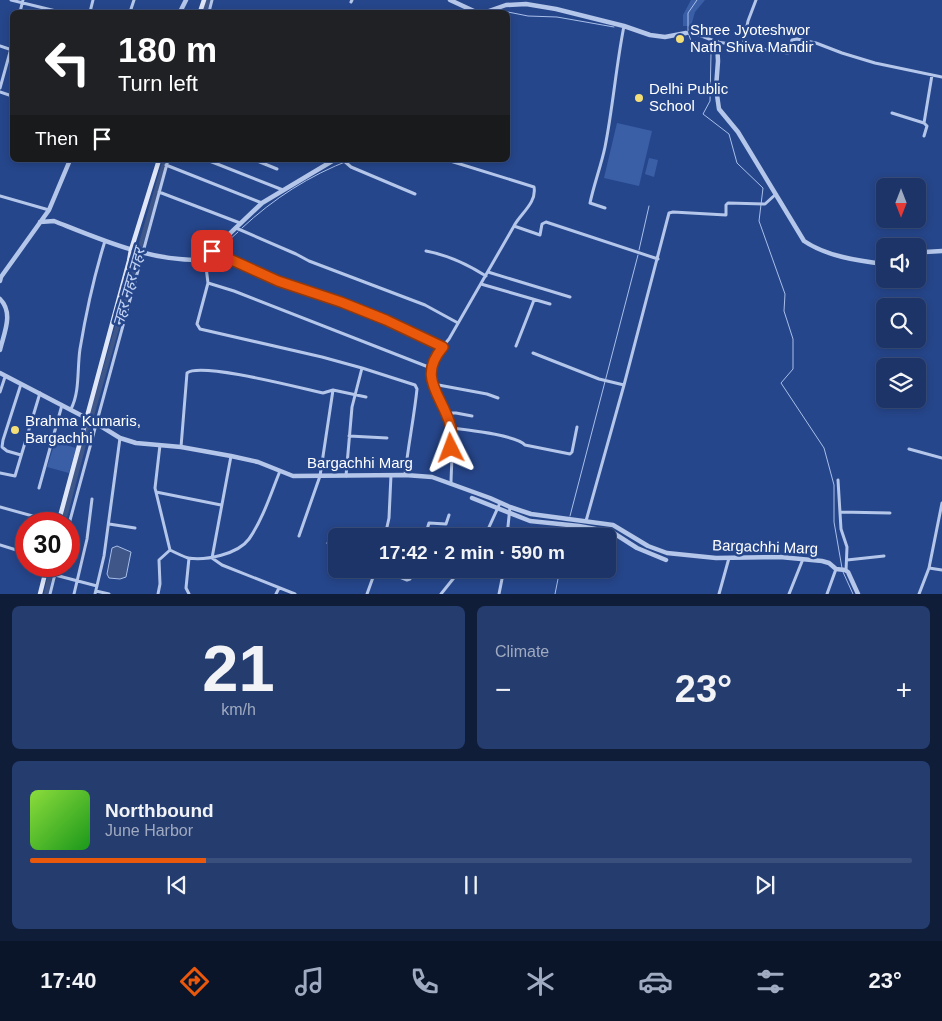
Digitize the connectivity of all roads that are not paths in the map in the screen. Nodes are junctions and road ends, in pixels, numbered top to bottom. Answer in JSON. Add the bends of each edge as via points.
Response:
{"nodes":[{"id":1,"x":11,"y":0,"type":"edge"},
{"id":2,"x":450,"y":0,"type":"edge"},
{"id":3,"x":756,"y":0,"type":"edge"},
{"id":4,"x":23,"y":2,"type":"edge"},
{"id":5,"x":53,"y":10,"type":"edge"},
{"id":6,"x":472,"y":10,"type":"edge"},
{"id":7,"x":492,"y":10,"type":"edge"},
{"id":8,"x":624,"y":26,"type":"junction"},
{"id":9,"x":688,"y":33,"type":"joint"},
{"id":10,"x":717,"y":42,"type":"junction"},
{"id":11,"x":742,"y":46,"type":"junction"},
{"id":12,"x":10,"y":54,"type":"edge"},
{"id":13,"x":932,"y":75,"type":"junction"},
{"id":14,"x":942,"y":77,"type":"edge"},
{"id":15,"x":2,"y":79,"type":"edge"},
{"id":16,"x":0,"y":88,"type":"edge"},
{"id":17,"x":892,"y":113,"type":"dead end"},
{"id":18,"x":924,"y":123,"type":"junction"},
{"id":19,"x":924,"y":136,"type":"dead end"},
{"id":20,"x":69,"y":162,"type":"edge"},
{"id":21,"x":159,"y":162,"type":"edge"},
{"id":22,"x":167,"y":162,"type":"edge"},
{"id":23,"x":213,"y":162,"type":"edge"},
{"id":24,"x":260,"y":162,"type":"edge"},
{"id":25,"x":331,"y":162,"type":"edge"},
{"id":26,"x":345,"y":162,"type":"edge"},
{"id":27,"x":453,"y":162,"type":"edge"},
{"id":28,"x":166,"y":165,"type":"junction"},
{"id":29,"x":277,"y":169,"type":"dead end"},
{"id":30,"x":283,"y":190,"type":"junction"},
{"id":31,"x":159,"y":192,"type":"junction"},
{"id":32,"x":416,"y":194,"type":"dead end"},
{"id":33,"x":776,"y":194,"type":"junction"},
{"id":34,"x":0,"y":196,"type":"edge"},
{"id":35,"x":262,"y":203,"type":"junction"},
{"id":36,"x":605,"y":208,"type":"dead end"},
{"id":37,"x":49,"y":210,"type":"junction"},
{"id":38,"x":40,"y":222,"type":"junction"},
{"id":39,"x":54,"y":222,"type":"junction"},
{"id":40,"x":240,"y":223,"type":"junction"},
{"id":41,"x":514,"y":226,"type":"junction"},
{"id":42,"x":236,"y":228,"type":"junction"},
{"id":43,"x":105,"y":241,"type":"junction"},
{"id":44,"x":212,"y":251,"type":"junction"},
{"id":45,"x":426,"y":251,"type":"dead end"},
{"id":46,"x":942,"y":251,"type":"edge"},
{"id":47,"x":137,"y":252,"type":"junction"},
{"id":48,"x":926,"y":252,"type":"edge"},
{"id":49,"x":658,"y":259,"type":"junction"},
{"id":50,"x":202,"y":260,"type":"junction"},
{"id":51,"x":876,"y":263,"type":"edge"},
{"id":52,"x":487,"y":274,"type":"junction"},
{"id":53,"x":0,"y":279,"type":"edge"},
{"id":54,"x":208,"y":283,"type":"junction"},
{"id":55,"x":482,"y":284,"type":"junction"},
{"id":56,"x":570,"y":297,"type":"dead end"},
{"id":57,"x":0,"y":300,"type":"edge"},
{"id":58,"x":534,"y":300,"type":"junction"},
{"id":59,"x":550,"y":304,"type":"dead end"},
{"id":60,"x":458,"y":323,"type":"junction"},
{"id":61,"x":516,"y":346,"type":"dead end"},
{"id":62,"x":443,"y":347,"type":"junction"},
{"id":63,"x":0,"y":350,"type":"edge"},
{"id":64,"x":533,"y":353,"type":"dead end"},
{"id":65,"x":362,"y":368,"type":"junction"},
{"id":66,"x":431,"y":368,"type":"junction"},
{"id":67,"x":0,"y":374,"type":"edge"},
{"id":68,"x":5,"y":377,"type":"junction"},
{"id":69,"x":21,"y":384,"type":"junction"},
{"id":70,"x":433,"y":384,"type":"junction"},
{"id":71,"x":624,"y":385,"type":"junction"},
{"id":72,"x":333,"y":390,"type":"junction"},
{"id":73,"x":0,"y":392,"type":"edge"},
{"id":74,"x":40,"y":393,"type":"junction"},
{"id":75,"x":355,"y":394,"type":"junction"},
{"id":76,"x":366,"y":397,"type":"dead end"},
{"id":77,"x":498,"y":398,"type":"dead end"},
{"id":78,"x":62,"y":405,"type":"junction"},
{"id":79,"x":70,"y":409,"type":"junction"},
{"id":80,"x":446,"y":413,"type":"junction"},
{"id":81,"x":472,"y":416,"type":"dead end"},
{"id":82,"x":91,"y":421,"type":"junction"},
{"id":83,"x":577,"y":427,"type":"dead end"},
{"id":84,"x":451,"y":428,"type":"junction"},
{"id":85,"x":349,"y":436,"type":"junction"},
{"id":86,"x":120,"y":438,"type":"junction"},
{"id":87,"x":387,"y":438,"type":"dead end"},
{"id":88,"x":160,"y":446,"type":"junction"},
{"id":89,"x":181,"y":447,"type":"junction"},
{"id":90,"x":909,"y":449,"type":"dead end"},
{"id":91,"x":21,"y":455,"type":"junction"},
{"id":92,"x":231,"y":456,"type":"junction"},
{"id":93,"x":942,"y":458,"type":"edge"},
{"id":94,"x":280,"y":471,"type":"junction"},
{"id":95,"x":0,"y":473,"type":"edge"},
{"id":96,"x":391,"y":475,"type":"junction"},
{"id":97,"x":405,"y":475,"type":"junction"},
{"id":98,"x":320,"y":476,"type":"junction"},
{"id":99,"x":346,"y":476,"type":"junction"},
{"id":100,"x":838,"y":480,"type":"dead end"},
{"id":101,"x":451,"y":484,"type":"junction"},
{"id":102,"x":39,"y":488,"type":"dead end"},
{"id":103,"x":156,"y":492,"type":"junction"},
{"id":104,"x":472,"y":498,"type":"dead end"},
{"id":105,"x":92,"y":500,"type":"dead end"},
{"id":106,"x":500,"y":503,"type":"junction"},
{"id":107,"x":942,"y":503,"type":"edge"},
{"id":108,"x":221,"y":505,"type":"junction"},
{"id":109,"x":0,"y":507,"type":"edge"},
{"id":110,"x":510,"y":507,"type":"junction"},
{"id":111,"x":498,"y":509,"type":"junction"},
{"id":112,"x":17,"y":512,"type":"edge"},
{"id":113,"x":62,"y":512,"type":"edge"},
{"id":114,"x":72,"y":512,"type":"edge"},
{"id":115,"x":840,"y":512,"type":"junction"},
{"id":116,"x":510,"y":513,"type":"junction"},
{"id":117,"x":890,"y":513,"type":"dead end"},
{"id":118,"x":449,"y":515,"type":"dead end"},
{"id":119,"x":586,"y":522,"type":"junction"},
{"id":120,"x":109,"y":524,"type":"junction"},
{"id":121,"x":135,"y":528,"type":"dead end"},
{"id":122,"x":387,"y":528,"type":"edge"},
{"id":123,"x":427,"y":528,"type":"edge"},
{"id":124,"x":489,"y":528,"type":"edge"},
{"id":125,"x":508,"y":528,"type":"edge"},
{"id":126,"x":299,"y":536,"type":"dead end"},
{"id":127,"x":0,"y":545,"type":"edge"},
{"id":128,"x":15,"y":550,"type":"edge"},
{"id":129,"x":170,"y":550,"type":"junction"},
{"id":130,"x":884,"y":556,"type":"dead end"},
{"id":131,"x":190,"y":558,"type":"junction"},
{"id":132,"x":212,"y":558,"type":"junction"},
{"id":133,"x":729,"y":558,"type":"junction"},
{"id":134,"x":803,"y":558,"type":"junction"},
{"id":135,"x":666,"y":560,"type":"dead end"},
{"id":136,"x":847,"y":560,"type":"junction"},
{"id":137,"x":929,"y":568,"type":"junction"},
{"id":138,"x":837,"y":569,"type":"junction"},
{"id":139,"x":846,"y":570,"type":"junction"},
{"id":140,"x":942,"y":570,"type":"edge"},
{"id":141,"x":44,"y":577,"type":"edge"},
{"id":142,"x":54,"y":577,"type":"edge"},
{"id":143,"x":66,"y":577,"type":"edge"},
{"id":144,"x":373,"y":578,"type":"edge"},
{"id":145,"x":454,"y":578,"type":"edge"},
{"id":146,"x":503,"y":578,"type":"edge"},
{"id":147,"x":78,"y":580,"type":"junction"},
{"id":148,"x":279,"y":588,"type":"junction"},
{"id":149,"x":96,"y":590,"type":"edge"},
{"id":150,"x":40,"y":594,"type":"edge"},
{"id":151,"x":50,"y":594,"type":"edge"},
{"id":152,"x":74,"y":594,"type":"edge"},
{"id":153,"x":109,"y":594,"type":"edge"},
{"id":154,"x":158,"y":594,"type":"edge"},
{"id":155,"x":189,"y":594,"type":"edge"},
{"id":156,"x":276,"y":594,"type":"edge"},
{"id":157,"x":295,"y":594,"type":"edge"},
{"id":158,"x":367,"y":594,"type":"edge"},
{"id":159,"x":441,"y":594,"type":"edge"},
{"id":160,"x":500,"y":594,"type":"edge"},
{"id":161,"x":719,"y":594,"type":"edge"},
{"id":162,"x":789,"y":594,"type":"edge"},
{"id":163,"x":827,"y":594,"type":"edge"},
{"id":164,"x":858,"y":594,"type":"edge"},
{"id":165,"x":919,"y":594,"type":"edge"}],
"edges":[{"from":1,"to":4,"type":"street"},
{"from":2,"to":6,"type":"street"},
{"from":3,"to":11,"type":"street"},
{"from":4,"to":5,"type":"street"},
{"from":7,"to":8,"type":"street","via":[[526,4]]},
{"from":8,"to":9,"type":"street","via":[[665,37]]},
{"from":8,"to":36,"type":"street","via":[[604,150],[590,203]]},
{"from":9,"to":10,"type":"street"},
{"from":10,"to":11,"type":"street"},
{"from":10,"to":33,"type":"street","via":[[719,109],[738,132]]},
{"from":11,"to":13,"type":"street","via":[[788,53],[792,40],[797,39],[875,63]]},
{"from":12,"to":15,"type":"street"},
{"from":13,"to":14,"type":"street"},
{"from":13,"to":18,"type":"street"},
{"from":15,"to":16,"type":"street"},
{"from":17,"to":18,"type":"street"},
{"from":18,"to":19,"type":"street","via":[[927,126]]},
{"from":20,"to":37,"type":"street"},
{"from":21,"to":47,"type":"main road"},
{"from":22,"to":28,"type":"street"},
{"from":23,"to":30,"type":"street"},
{"from":24,"to":29,"type":"street"},
{"from":25,"to":30,"type":"street"},
{"from":26,"to":32,"type":"street"},
{"from":27,"to":41,"type":"street","via":[[534,187],[528,209]]},
{"from":28,"to":31,"type":"street"},
{"from":28,"to":35,"type":"street"},
{"from":30,"to":35,"type":"street"},
{"from":31,"to":40,"type":"street"},
{"from":31,"to":47,"type":"street"},
{"from":33,"to":49,"type":"street","via":[[765,204],[728,203],[726,215],[670,212]]},
{"from":33,"to":51,"type":"street","via":[[804,241],[814,247]]},
{"from":34,"to":37,"type":"street"},
{"from":35,"to":40,"type":"street"},
{"from":37,"to":38,"type":"street"},
{"from":37,"to":39,"type":"street"},
{"from":38,"to":39,"type":"street"},
{"from":38,"to":53,"type":"street"},
{"from":39,"to":43,"type":"street"},
{"from":40,"to":42,"type":"street"},
{"from":41,"to":49,"type":"street","via":[[540,235],[542,224],[546,222]]},
{"from":41,"to":52,"type":"street"},
{"from":42,"to":44,"type":"street"},
{"from":42,"to":60,"type":"street","via":[[309,261],[425,305]]},
{"from":43,"to":47,"type":"street"},
{"from":43,"to":79,"type":"street","via":[[80,350],[75,400]]},
{"from":44,"to":50,"type":"street"},
{"from":44,"to":62,"type":"street","via":[[278,281],[386,320]]},
{"from":45,"to":52,"type":"street","via":[[449,257]]},
{"from":46,"to":48,"type":"street"},
{"from":47,"to":50,"type":"street"},
{"from":47,"to":82,"type":"street"},
{"from":47,"to":82,"type":"main road","via":[[129,261]]},
{"from":49,"to":71,"type":"street"},
{"from":50,"to":54,"type":"street"},
{"from":52,"to":55,"type":"street"},
{"from":52,"to":56,"type":"street"},
{"from":54,"to":65,"type":"street","via":[[197,324],[200,329]]},
{"from":54,"to":66,"type":"street"},
{"from":55,"to":58,"type":"street"},
{"from":55,"to":60,"type":"street"},
{"from":57,"to":63,"type":"street","via":[[7,309],[8,317]]},
{"from":58,"to":59,"type":"street"},
{"from":58,"to":61,"type":"street"},
{"from":60,"to":62,"type":"street"},
{"from":62,"to":66,"type":"street"},
{"from":64,"to":71,"type":"street","via":[[599,379]]},
{"from":65,"to":75,"type":"street"},
{"from":65,"to":97,"type":"street","via":[[416,385]]},
{"from":66,"to":70,"type":"street"},
{"from":67,"to":68,"type":"street","name":"Bargachhi Marg"},
{"from":68,"to":69,"type":"street","name":"Bargachhi Marg"},
{"from":68,"to":73,"type":"street"},
{"from":69,"to":74,"type":"street","name":"Bargachhi Marg"},
{"from":69,"to":91,"type":"street","via":[[2,447]]},
{"from":70,"to":77,"type":"street"},
{"from":70,"to":80,"type":"street"},
{"from":71,"to":119,"type":"street"},
{"from":72,"to":75,"type":"street"},
{"from":72,"to":89,"type":"street","via":[[323,392],[211,370],[189,371]]},
{"from":72,"to":98,"type":"street"},
{"from":74,"to":78,"type":"street","name":"Bargachhi Marg"},
{"from":74,"to":91,"type":"street"},
{"from":75,"to":76,"type":"street"},
{"from":75,"to":85,"type":"street"},
{"from":78,"to":79,"type":"street","name":"Bargachhi Marg"},
{"from":78,"to":102,"type":"street"},
{"from":79,"to":82,"type":"street","name":"Bargachhi Marg"},
{"from":80,"to":81,"type":"street"},
{"from":80,"to":84,"type":"street"},
{"from":82,"to":86,"type":"street","name":"Bargachhi Marg"},
{"from":82,"to":113,"type":"main road"},
{"from":82,"to":114,"type":"street"},
{"from":83,"to":84,"type":"street","via":[[570,454],[525,445],[523,441],[510,438]]},
{"from":84,"to":101,"type":"street"},
{"from":85,"to":87,"type":"street"},
{"from":85,"to":99,"type":"street"},
{"from":86,"to":88,"type":"street","name":"Bargachhi Marg"},
{"from":86,"to":120,"type":"street"},
{"from":88,"to":89,"type":"street","name":"Bargachhi Marg"},
{"from":88,"to":103,"type":"street"},
{"from":89,"to":92,"type":"street","name":"Bargachhi Marg"},
{"from":90,"to":93,"type":"street"},
{"from":91,"to":95,"type":"street","via":[[15,476]]},
{"from":92,"to":94,"type":"street","name":"Bargachhi Marg"},
{"from":92,"to":108,"type":"street"},
{"from":94,"to":98,"type":"street","name":"Bargachhi Marg","via":[[293,476]]},
{"from":94,"to":132,"type":"street","via":[[248,540],[226,554]]},
{"from":96,"to":97,"type":"street","name":"Bargachhi Marg"},
{"from":96,"to":99,"type":"street","name":"Bargachhi Marg"},
{"from":96,"to":122,"type":"street"},
{"from":97,"to":101,"type":"street","name":"Bargachhi Marg","via":[[432,477]]},
{"from":98,"to":99,"type":"street","name":"Bargachhi Marg"},
{"from":98,"to":126,"type":"street"},
{"from":100,"to":115,"type":"street"},
{"from":101,"to":106,"type":"street","name":"Bargachhi Marg"},
{"from":103,"to":108,"type":"street"},
{"from":103,"to":129,"type":"street"},
{"from":104,"to":111,"type":"street"},
{"from":105,"to":147,"type":"street"},
{"from":106,"to":110,"type":"street","name":"Bargachhi Marg"},
{"from":106,"to":111,"type":"street"},
{"from":107,"to":137,"type":"street"},
{"from":108,"to":132,"type":"street"},
{"from":109,"to":112,"type":"street"},
{"from":110,"to":116,"type":"street"},
{"from":110,"to":119,"type":"street","name":"Bargachhi Marg","via":[[552,518]]},
{"from":111,"to":116,"type":"street"},
{"from":111,"to":124,"type":"street"},
{"from":115,"to":117,"type":"street"},
{"from":115,"to":136,"type":"street"},
{"from":116,"to":125,"type":"street"},
{"from":116,"to":135,"type":"street","via":[[530,520],[612,532],[637,548]]},
{"from":118,"to":123,"type":"street","via":[[446,524],[429,523]]},
{"from":119,"to":133,"type":"street","name":"Bargachhi Marg","via":[[613,525],[648,546],[667,553]]},
{"from":120,"to":121,"type":"street"},
{"from":120,"to":149,"type":"street"},
{"from":127,"to":128,"type":"street"},
{"from":129,"to":131,"type":"street"},
{"from":129,"to":154,"type":"street","via":[[159,562]]},
{"from":130,"to":136,"type":"street"},
{"from":131,"to":132,"type":"street"},
{"from":131,"to":155,"type":"street","via":[[186,588]]},
{"from":132,"to":148,"type":"street"},
{"from":133,"to":134,"type":"street","name":"Bargachhi Marg"},
{"from":133,"to":161,"type":"street"},
{"from":134,"to":138,"type":"street","name":"Bargachhi Marg","via":[[825,562]]},
{"from":134,"to":162,"type":"street"},
{"from":136,"to":139,"type":"street"},
{"from":137,"to":140,"type":"street"},
{"from":137,"to":165,"type":"street"},
{"from":138,"to":139,"type":"street","name":"Bargachhi Marg"},
{"from":138,"to":163,"type":"street"},
{"from":139,"to":164,"type":"street"},
{"from":141,"to":150,"type":"main road"},
{"from":142,"to":151,"type":"street"},
{"from":143,"to":147,"type":"street"},
{"from":144,"to":158,"type":"street"},
{"from":145,"to":159,"type":"street"},
{"from":146,"to":160,"type":"street"},
{"from":147,"to":149,"type":"street"},
{"from":147,"to":152,"type":"street"},
{"from":148,"to":156,"type":"street"},
{"from":148,"to":157,"type":"street"},
{"from":149,"to":153,"type":"street"}]}
